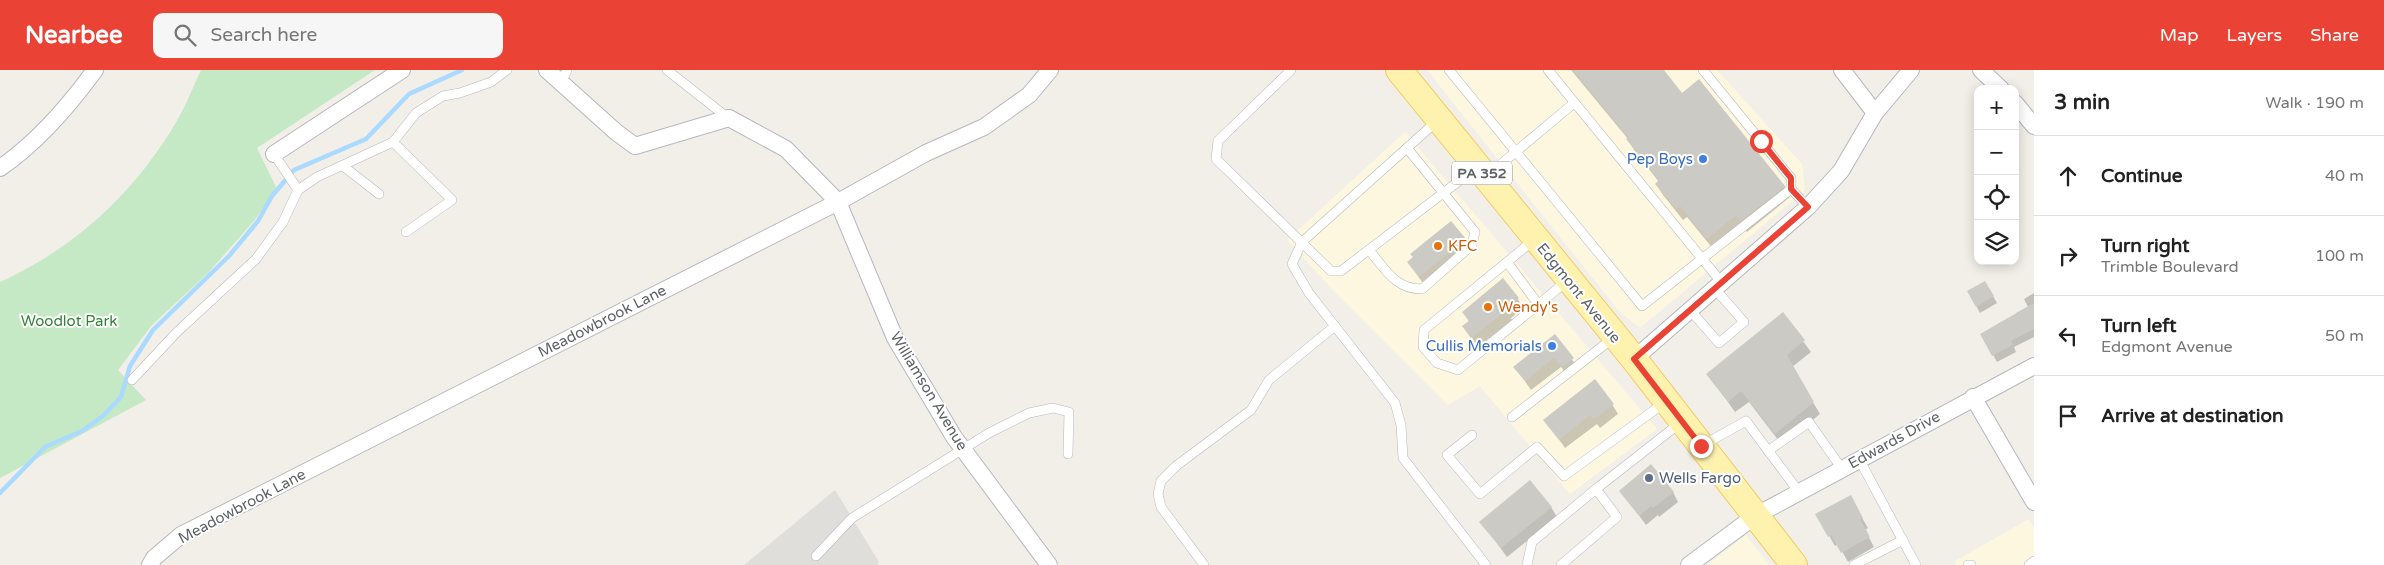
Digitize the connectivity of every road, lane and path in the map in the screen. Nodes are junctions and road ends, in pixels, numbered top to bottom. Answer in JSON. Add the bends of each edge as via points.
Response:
{"nodes":[{"id":1,"x":95,"y":70,"type":"edge"},
{"id":2,"x":402,"y":70,"type":"edge"},
{"id":3,"x":507,"y":70,"type":"edge"},
{"id":4,"x":547,"y":70,"type":"edge"},
{"id":5,"x":667,"y":70,"type":"edge"},
{"id":6,"x":1050,"y":70,"type":"edge"},
{"id":7,"x":1291,"y":70,"type":"edge"},
{"id":8,"x":1399,"y":70,"type":"edge"},
{"id":9,"x":1450,"y":70,"type":"edge"},
{"id":10,"x":1548,"y":70,"type":"edge"},
{"id":11,"x":1703,"y":70,"type":"edge"},
{"id":12,"x":1842,"y":70,"type":"edge"},
{"id":13,"x":1911,"y":70,"type":"edge"},
{"id":14,"x":1981,"y":70,"type":"edge"},
{"id":15,"x":564,"y":76,"type":"edge"},
{"id":16,"x":1997,"y":85,"type":"edge"},
{"id":17,"x":1574,"y":103,"type":"junction"},
{"id":18,"x":2019,"y":108,"type":"edge"},
{"id":19,"x":1875,"y":113,"type":"junction"},
{"id":20,"x":728,"y":118,"type":"junction"},
{"id":21,"x":1439,"y":120,"type":"junction"},
{"id":22,"x":2034,"y":126,"type":"edge"},
{"id":23,"x":393,"y":142,"type":"junction"},
{"id":24,"x":1406,"y":148,"type":"junction"},
{"id":25,"x":1517,"y":151,"type":"junction"},
{"id":26,"x":274,"y":154,"type":"joint"},
{"id":27,"x":343,"y":166,"type":"junction"},
{"id":28,"x":0,"y":168,"type":"edge"},
{"id":29,"x":1482,"y":172,"type":"junction"},
{"id":30,"x":1791,"y":189,"type":"junction"},
{"id":31,"x":298,"y":190,"type":"junction"},
{"id":32,"x":379,"y":194,"type":"dead end"},
{"id":33,"x":1443,"y":194,"type":"junction"},
{"id":34,"x":838,"y":202,"type":"junction"},
{"id":35,"x":1808,"y":207,"type":"junction"},
{"id":36,"x":406,"y":232,"type":"dead end"},
{"id":37,"x":1535,"y":238,"type":"junction"},
{"id":38,"x":1302,"y":242,"type":"junction"},
{"id":39,"x":1369,"y":250,"type":"junction"},
{"id":40,"x":1702,"y":259,"type":"junction"},
{"id":41,"x":1507,"y":262,"type":"junction"},
{"id":42,"x":1568,"y":280,"type":"junction"},
{"id":43,"x":1718,"y":286,"type":"junction"},
{"id":44,"x":1538,"y":304,"type":"junction"},
{"id":45,"x":1690,"y":310,"type":"junction"},
{"id":46,"x":1335,"y":326,"type":"junction"},
{"id":47,"x":1615,"y":336,"type":"junction"},
{"id":48,"x":1634,"y":359,"type":"junction"},
{"id":49,"x":2034,"y":366,"type":"edge"},
{"id":50,"x":132,"y":380,"type":"dead end"},
{"id":51,"x":1973,"y":397,"type":"junction"},
{"id":52,"x":1666,"y":401,"type":"junction"},
{"id":53,"x":1512,"y":417,"type":"dead end"},
{"id":54,"x":1682,"y":422,"type":"junction"},
{"id":55,"x":1472,"y":435,"type":"dead end"},
{"id":56,"x":1701,"y":446,"type":"junction"},
{"id":57,"x":964,"y":450,"type":"junction"},
{"id":58,"x":1768,"y":451,"type":"junction"},
{"id":59,"x":1068,"y":454,"type":"dead end"},
{"id":60,"x":1859,"y":459,"type":"junction"},
{"id":61,"x":1842,"y":469,"type":"junction"},
{"id":62,"x":1596,"y":489,"type":"junction"},
{"id":63,"x":1799,"y":492,"type":"junction"},
{"id":64,"x":2034,"y":502,"type":"edge"},
{"id":65,"x":1755,"y":516,"type":"junction"},
{"id":66,"x":1903,"y":540,"type":"junction"},
{"id":67,"x":816,"y":556,"type":"dead end"},
{"id":68,"x":2034,"y":561,"type":"edge"},
{"id":69,"x":150,"y":565,"type":"edge"},
{"id":70,"x":1049,"y":565,"type":"edge"},
{"id":71,"x":1204,"y":565,"type":"edge"},
{"id":72,"x":1485,"y":565,"type":"edge"},
{"id":73,"x":1527,"y":565,"type":"edge"},
{"id":74,"x":1561,"y":565,"type":"edge"},
{"id":75,"x":1689,"y":565,"type":"edge"},
{"id":76,"x":1794,"y":565,"type":"edge"},
{"id":77,"x":1854,"y":565,"type":"edge"},
{"id":78,"x":1916,"y":565,"type":"edge"},
{"id":79,"x":2028,"y":565,"type":"edge"}],
"edges":[{"from":1,"to":28,"type":"street","via":[[42,134]]},
{"from":2,"to":26,"type":"street"},
{"from":3,"to":23,"type":"lane","via":[[492,82],[443,96],[416,113]]},
{"from":4,"to":15,"type":"street"},
{"from":5,"to":20,"type":"lane"},
{"from":6,"to":34,"type":"street","name":"Meadowbrook Lane","via":[[1029,95],[984,127],[926,152]]},
{"from":7,"to":38,"type":"lane","via":[[1218,141],[1216,159]]},
{"from":8,"to":21,"type":"main road","name":"Edgmont Avenue","number":"PA 352"},
{"from":9,"to":25,"type":"lane"},
{"from":10,"to":17,"type":"lane"},
{"from":11,"to":30,"type":"lane","via":[[1791,178]]},
{"from":12,"to":19,"type":"street"},
{"from":13,"to":19,"type":"street"},
{"from":14,"to":16,"type":"street"},
{"from":15,"to":20,"type":"street","via":[[635,146]]},
{"from":17,"to":25,"type":"lane"},
{"from":17,"to":40,"type":"lane"},
{"from":18,"to":22,"type":"street"},
{"from":19,"to":35,"type":"street","via":[[1840,171]]},
{"from":20,"to":34,"type":"street","via":[[786,149]]},
{"from":21,"to":24,"type":"lane"},
{"from":21,"to":29,"type":"main road","name":"Edgmont Avenue","number":"PA 352"},
{"from":23,"to":27,"type":"lane"},
{"from":23,"to":36,"type":"lane","via":[[452,200]]},
{"from":24,"to":33,"type":"lane"},
{"from":24,"to":38,"type":"lane"},
{"from":25,"to":29,"type":"lane"},
{"from":25,"to":40,"type":"lane","via":[[1642,306]]},
{"from":26,"to":31,"type":"lane"},
{"from":27,"to":31,"type":"lane","via":[[317,177]]},
{"from":27,"to":32,"type":"lane"},
{"from":29,"to":33,"type":"lane"},
{"from":29,"to":37,"type":"main road","name":"Edgmont Avenue","number":"PA 352"},
{"from":30,"to":35,"type":"lane"},
{"from":30,"to":40,"type":"lane"},
{"from":31,"to":50,"type":"lane","via":[[283,222],[256,259],[177,332]]},
{"from":33,"to":39,"type":"lane"},
{"from":33,"to":39,"type":"lane","via":[[1475,232],[1472,245],[1422,288],[1407,288],[1393,278]]},
{"from":34,"to":57,"type":"street","name":"Williamson Avenue","via":[[895,338]]},
{"from":34,"to":69,"type":"street","name":"Meadowbrook Lane","via":[[181,535]]},
{"from":35,"to":43,"type":"street"},
{"from":37,"to":41,"type":"lane"},
{"from":37,"to":42,"type":"main road","name":"Edgmont Avenue","number":"PA 352"},
{"from":38,"to":39,"type":"lane","via":[[1331,271],[1341,271]]},
{"from":38,"to":46,"type":"lane","via":[[1292,264],[1309,294]]},
{"from":40,"to":43,"type":"lane"},
{"from":41,"to":44,"type":"lane"},
{"from":41,"to":44,"type":"lane","via":[[1424,330],[1423,347],[1438,363],[1458,370]]},
{"from":42,"to":44,"type":"lane"},
{"from":42,"to":47,"type":"main road","name":"Edgmont Avenue","number":"PA 352"},
{"from":43,"to":45,"type":"street"},
{"from":43,"to":45,"type":"lane","via":[[1744,322],[1719,342]]},
{"from":45,"to":48,"type":"street"},
{"from":46,"to":71,"type":"lane","via":[[1269,380],[1251,410],[1161,481],[1158,494],[1161,507]]},
{"from":46,"to":72,"type":"lane","via":[[1395,403],[1401,425],[1403,458]]},
{"from":47,"to":48,"type":"main road","name":"Edgmont Avenue","number":"PA 352"},
{"from":47,"to":53,"type":"lane"},
{"from":48,"to":52,"type":"main road","name":"Edgmont Avenue","number":"PA 352"},
{"from":49,"to":51,"type":"street","name":"Edwards Drive"},
{"from":51,"to":60,"type":"street","name":"Edwards Drive"},
{"from":51,"to":64,"type":"street"},
{"from":52,"to":54,"type":"main road","name":"Edgmont Avenue","number":"PA 352"},
{"from":52,"to":55,"type":"lane","via":[[1564,476],[1537,447],[1480,494],[1447,455]]},
{"from":54,"to":56,"type":"main road","name":"Edgmont Avenue","number":"PA 352"},
{"from":54,"to":62,"type":"lane"},
{"from":56,"to":58,"type":"lane","via":[[1746,422]]},
{"from":56,"to":65,"type":"main road","name":"Edgmont Avenue","number":"PA 352"},
{"from":57,"to":59,"type":"lane","via":[[1029,414],[1053,408],[1070,412]]},
{"from":57,"to":67,"type":"lane","via":[[852,518]]},
{"from":57,"to":70,"type":"street","name":"Williamson Avenue"},
{"from":58,"to":61,"type":"lane","via":[[1809,422]]},
{"from":58,"to":63,"type":"lane"},
{"from":60,"to":61,"type":"street","name":"Edwards Drive"},
{"from":60,"to":66,"type":"lane"},
{"from":61,"to":63,"type":"street","name":"Edwards Drive"},
{"from":62,"to":73,"type":"lane","via":[[1532,542]]},
{"from":62,"to":74,"type":"lane","via":[[1617,517]]},
{"from":63,"to":65,"type":"street","name":"Edwards Drive"},
{"from":65,"to":75,"type":"street","name":"Edwards Drive"},
{"from":65,"to":76,"type":"main road","name":"Edgmont Avenue","number":"PA 352"},
{"from":66,"to":77,"type":"lane"},
{"from":66,"to":78,"type":"lane"},
{"from":68,"to":79,"type":"lane"}]}
